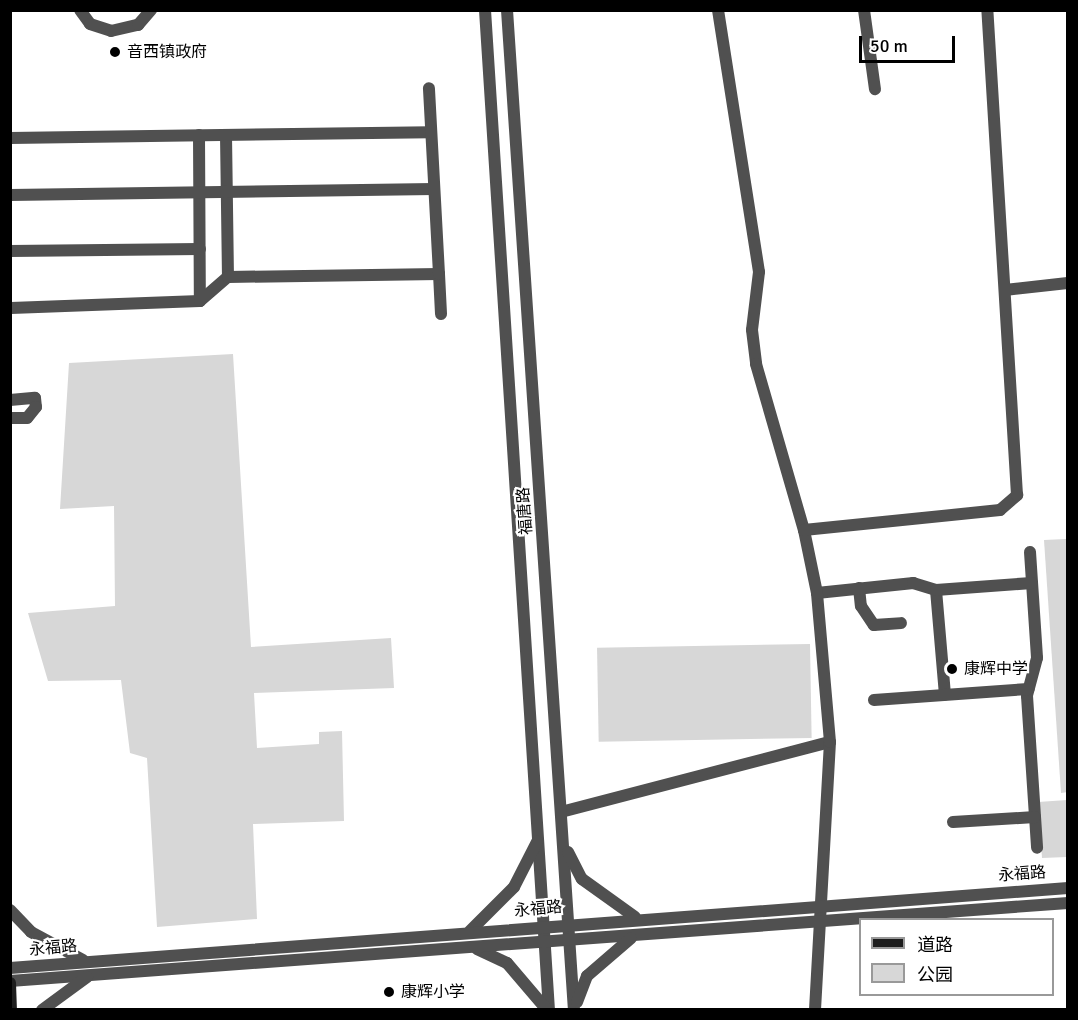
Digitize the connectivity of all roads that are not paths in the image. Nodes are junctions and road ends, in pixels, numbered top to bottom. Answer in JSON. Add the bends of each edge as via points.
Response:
{"nodes":[{"id":1,"x":80,"y":10,"type":"edge"},
{"id":2,"x":151,"y":10,"type":"edge"},
{"id":3,"x":485,"y":10,"type":"edge"},
{"id":4,"x":507,"y":10,"type":"edge"},
{"id":5,"x":718,"y":10,"type":"edge"},
{"id":6,"x":864,"y":10,"type":"edge"},
{"id":7,"x":987,"y":10,"type":"edge"},
{"id":8,"x":429,"y":88,"type":"dead end"},
{"id":9,"x":875,"y":89,"type":"dead end"},
{"id":10,"x":430,"y":132,"type":"junction"},
{"id":11,"x":199,"y":135,"type":"junction"},
{"id":12,"x":226,"y":135,"type":"junction"},
{"id":13,"x":10,"y":138,"type":"edge"},
{"id":14,"x":434,"y":189,"type":"junction"},
{"id":15,"x":199,"y":192,"type":"junction"},
{"id":16,"x":227,"y":192,"type":"junction"},
{"id":17,"x":10,"y":195,"type":"edge"},
{"id":18,"x":200,"y":249,"type":"junction"},
{"id":19,"x":10,"y":251,"type":"edge"},
{"id":20,"x":439,"y":274,"type":"junction"},
{"id":21,"x":228,"y":277,"type":"junction"},
{"id":22,"x":1068,"y":283,"type":"edge"},
{"id":23,"x":1005,"y":290,"type":"junction"},
{"id":24,"x":200,"y":301,"type":"junction"},
{"id":25,"x":11,"y":308,"type":"edge"},
{"id":26,"x":441,"y":314,"type":"dead end"},
{"id":27,"x":10,"y":400,"type":"edge"},
{"id":28,"x":10,"y":418,"type":"edge"},
{"id":29,"x":804,"y":530,"type":"junction"},
{"id":30,"x":1030,"y":552,"type":"dead end"},
{"id":31,"x":1032,"y":583,"type":"junction"},
{"id":32,"x":859,"y":588,"type":"junction"},
{"id":33,"x":936,"y":590,"type":"junction"},
{"id":34,"x":818,"y":593,"type":"junction"},
{"id":35,"x":901,"y":623,"type":"dead end"},
{"id":36,"x":1029,"y":689,"type":"junction"},
{"id":37,"x":945,"y":695,"type":"junction"},
{"id":38,"x":874,"y":700,"type":"dead end"},
{"id":39,"x":830,"y":742,"type":"junction"},
{"id":40,"x":561,"y":812,"type":"junction"},
{"id":41,"x":1035,"y":818,"type":"junction"},
{"id":42,"x":953,"y":822,"type":"dead end"},
{"id":43,"x":563,"y":837,"type":"junction"},
{"id":44,"x":538,"y":838,"type":"junction"},
{"id":45,"x":1037,"y":848,"type":"dead end"},
{"id":46,"x":1068,"y":888,"type":"edge"},
{"id":47,"x":1068,"y":903,"type":"edge"},
{"id":48,"x":820,"y":904,"type":"junction"},
{"id":49,"x":10,"y":910,"type":"edge"},
{"id":50,"x":637,"y":918,"type":"junction"},
{"id":51,"x":859,"y":918,"type":"edge"},
{"id":52,"x":861,"y":918,"type":"edge"},
{"id":53,"x":820,"y":921,"type":"junction"},
{"id":54,"x":569,"y":923,"type":"junction"},
{"id":55,"x":544,"y":925,"type":"junction"},
{"id":56,"x":470,"y":931,"type":"junction"},
{"id":57,"x":638,"y":935,"type":"junction"},
{"id":58,"x":570,"y":940,"type":"junction"},
{"id":59,"x":545,"y":942,"type":"junction"},
{"id":60,"x":470,"y":947,"type":"junction"},
{"id":61,"x":87,"y":962,"type":"junction"},
{"id":62,"x":10,"y":968,"type":"edge"},
{"id":63,"x":89,"y":976,"type":"junction"},
{"id":64,"x":10,"y":982,"type":"edge"},
{"id":65,"x":11,"y":1010,"type":"edge"},
{"id":66,"x":42,"y":1010,"type":"edge"},
{"id":67,"x":548,"y":1010,"type":"edge"},
{"id":68,"x":575,"y":1010,"type":"edge"},
{"id":69,"x":816,"y":1010,"type":"edge"}],
"edges":[{"from":1,"to":2,"type":"street","via":[[90,24],[111,31],[138,25]]},
{"from":3,"to":44,"type":"street","name":"福唐路"},
{"from":4,"to":40,"type":"street","name":"福唐路"},
{"from":5,"to":29,"type":"street","via":[[759,272],[752,330],[756,364]]},
{"from":6,"to":9,"type":"street"},
{"from":7,"to":23,"type":"street"},
{"from":8,"to":10,"type":"street"},
{"from":10,"to":12,"type":"street"},
{"from":10,"to":14,"type":"street"},
{"from":11,"to":12,"type":"street"},
{"from":11,"to":13,"type":"street"},
{"from":11,"to":15,"type":"street"},
{"from":12,"to":16,"type":"street"},
{"from":14,"to":16,"type":"street"},
{"from":14,"to":20,"type":"street"},
{"from":15,"to":16,"type":"street"},
{"from":15,"to":17,"type":"street"},
{"from":15,"to":18,"type":"street"},
{"from":16,"to":21,"type":"street"},
{"from":18,"to":19,"type":"street"},
{"from":18,"to":24,"type":"street"},
{"from":20,"to":21,"type":"street"},
{"from":20,"to":26,"type":"street"},
{"from":21,"to":24,"type":"street"},
{"from":22,"to":23,"type":"street"},
{"from":23,"to":29,"type":"street","via":[[1017,495],[1000,510]]},
{"from":24,"to":25,"type":"street"},
{"from":27,"to":28,"type":"street","via":[[35,398],[36,407],[27,418]]},
{"from":29,"to":34,"type":"street"},
{"from":30,"to":31,"type":"street"},
{"from":31,"to":33,"type":"street"},
{"from":31,"to":36,"type":"street","via":[[1037,658]]},
{"from":32,"to":33,"type":"street","via":[[913,583]]},
{"from":32,"to":34,"type":"street"},
{"from":32,"to":35,"type":"street","via":[[861,606],[874,625]]},
{"from":33,"to":37,"type":"street"},
{"from":34,"to":39,"type":"street"},
{"from":36,"to":37,"type":"street"},
{"from":36,"to":41,"type":"street"},
{"from":37,"to":38,"type":"street"},
{"from":39,"to":40,"type":"street"},
{"from":39,"to":48,"type":"street"},
{"from":40,"to":43,"type":"street","name":"福唐路"},
{"from":41,"to":42,"type":"street"},
{"from":41,"to":45,"type":"street"},
{"from":43,"to":50,"type":"street","via":[[582,879]]},
{"from":43,"to":54,"type":"street","name":"福唐路"},
{"from":44,"to":55,"type":"street","name":"福唐路"},
{"from":44,"to":56,"type":"street","via":[[514,887]]},
{"from":46,"to":48,"type":"street","name":"永福路"},
{"from":47,"to":52,"type":"street","name":"永福路"},
{"from":48,"to":50,"type":"street","name":"永福路"},
{"from":48,"to":53,"type":"street"},
{"from":49,"to":61,"type":"street","via":[[31,932]]},
{"from":50,"to":54,"type":"street","name":"永福路"},
{"from":51,"to":53,"type":"street","name":"永福路"},
{"from":53,"to":57,"type":"street","name":"永福路"},
{"from":53,"to":69,"type":"street"},
{"from":54,"to":55,"type":"street","name":"永福路"},
{"from":54,"to":58,"type":"street","name":"福唐路"},
{"from":55,"to":56,"type":"street","name":"永福路"},
{"from":55,"to":59,"type":"street","name":"福唐路"},
{"from":56,"to":61,"type":"street","name":"永福路"},
{"from":57,"to":58,"type":"street","name":"永福路"},
{"from":57,"to":68,"type":"street","via":[[605,955],[587,976]]},
{"from":58,"to":59,"type":"street","name":"永福路"},
{"from":58,"to":68,"type":"street","name":"福唐路"},
{"from":59,"to":60,"type":"street","name":"永福路"},
{"from":59,"to":67,"type":"street","name":"福唐路"},
{"from":60,"to":63,"type":"street","name":"永福路"},
{"from":60,"to":67,"type":"street","via":[[507,963]]},
{"from":61,"to":62,"type":"street","name":"永福路"},
{"from":63,"to":64,"type":"street","name":"永福路"},
{"from":63,"to":66,"type":"street"},
{"from":64,"to":65,"type":"main road"}]}
